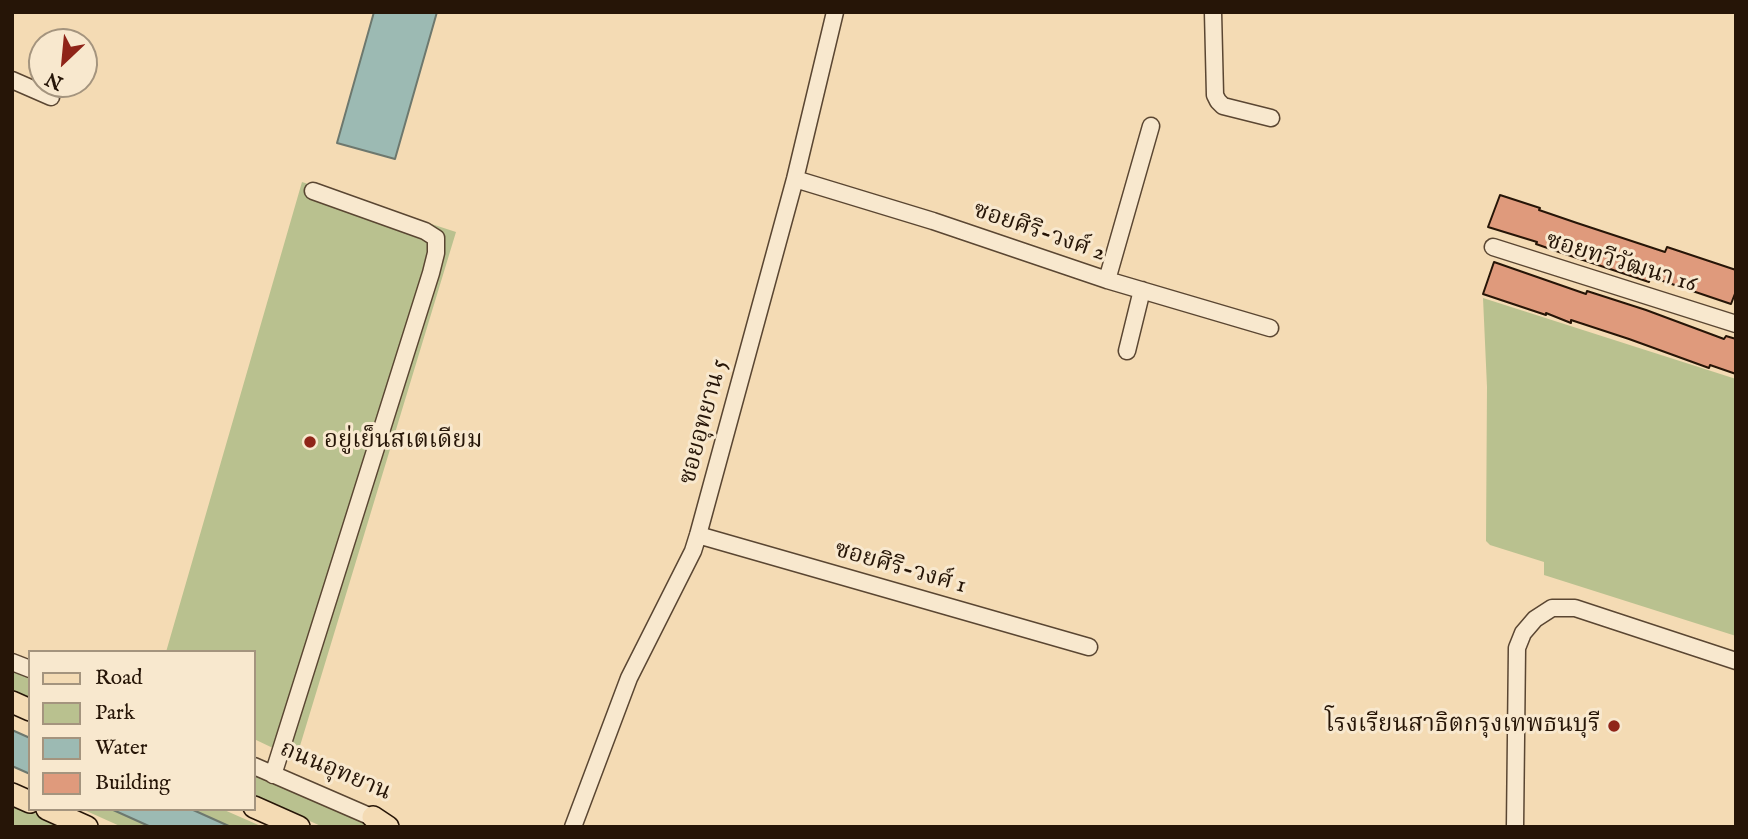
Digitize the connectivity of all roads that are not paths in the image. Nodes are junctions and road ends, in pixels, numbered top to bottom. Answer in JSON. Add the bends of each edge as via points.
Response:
{"nodes":[{"id":1,"x":835,"y":12,"type":"edge"},
{"id":2,"x":1213,"y":12,"type":"edge"},
{"id":3,"x":1271,"y":118,"type":"dead end"},
{"id":4,"x":1150,"y":126,"type":"dead end"},
{"id":5,"x":795,"y":179,"type":"junction"},
{"id":6,"x":313,"y":191,"type":"dead end"},
{"id":7,"x":1493,"y":247,"type":"dead end"},
{"id":8,"x":1107,"y":280,"type":"junction"},
{"id":9,"x":1142,"y":290,"type":"junction"},
{"id":10,"x":1736,"y":324,"type":"edge"},
{"id":11,"x":1270,"y":328,"type":"dead end"},
{"id":12,"x":1127,"y":351,"type":"dead end"},
{"id":13,"x":698,"y":535,"type":"junction"},
{"id":14,"x":1089,"y":647,"type":"dead end"},
{"id":15,"x":1736,"y":661,"type":"edge"},
{"id":16,"x":12,"y":702,"type":"edge"},
{"id":17,"x":28,"y":709,"type":"edge"},
{"id":18,"x":256,"y":767,"type":"edge"},
{"id":19,"x":273,"y":775,"type":"junction"},
{"id":20,"x":12,"y":794,"type":"edge"},
{"id":21,"x":28,"y":801,"type":"edge"},
{"id":22,"x":256,"y":808,"type":"edge"},
{"id":23,"x":51,"y":811,"type":"edge"},
{"id":24,"x":380,"y":822,"type":"edge"},
{"id":25,"x":87,"y":827,"type":"edge"},
{"id":26,"x":299,"y":827,"type":"edge"},
{"id":27,"x":395,"y":827,"type":"edge"},
{"id":28,"x":573,"y":827,"type":"edge"},
{"id":29,"x":1515,"y":827,"type":"edge"}],
"edges":[{"from":1,"to":5,"type":"street","name":"ซอยอุทยาน 5"},
{"from":2,"to":3,"type":"street","via":[[1218,102]]},
{"from":4,"to":8,"type":"street"},
{"from":5,"to":8,"type":"street","name":"ซอยศิริ-วงศ์ 2"},
{"from":5,"to":13,"type":"street","name":"ซอยอุทยาน 5"},
{"from":6,"to":19,"type":"street","via":[[425,230],[436,237],[436,253]]},
{"from":7,"to":10,"type":"street","name":"ซอยทวีวัฒนา 16"},
{"from":8,"to":9,"type":"street","name":"ซอยศิริ-วงศ์ 2"},
{"from":9,"to":11,"type":"street","name":"ซอยศิริ-วงศ์ 2"},
{"from":9,"to":12,"type":"street"},
{"from":13,"to":14,"type":"street","name":"ซอยศิริ-วงศ์ 1"},
{"from":13,"to":28,"type":"street","name":"ซอยอุทยาน 5","via":[[629,678]]},
{"from":15,"to":29,"type":"street","via":[[1575,608],[1552,608],[1535,619],[1517,648]]},
{"from":16,"to":17,"type":"main road"},
{"from":18,"to":19,"type":"street","name":"ถนนอุทยาน"},
{"from":19,"to":24,"type":"street","name":"ถนนอุทยาน"},
{"from":20,"to":21,"type":"main road"},
{"from":22,"to":26,"type":"main road"},
{"from":23,"to":25,"type":"main road"},
{"from":24,"to":27,"type":"street","name":"ถนนอุทยาน"}]}
